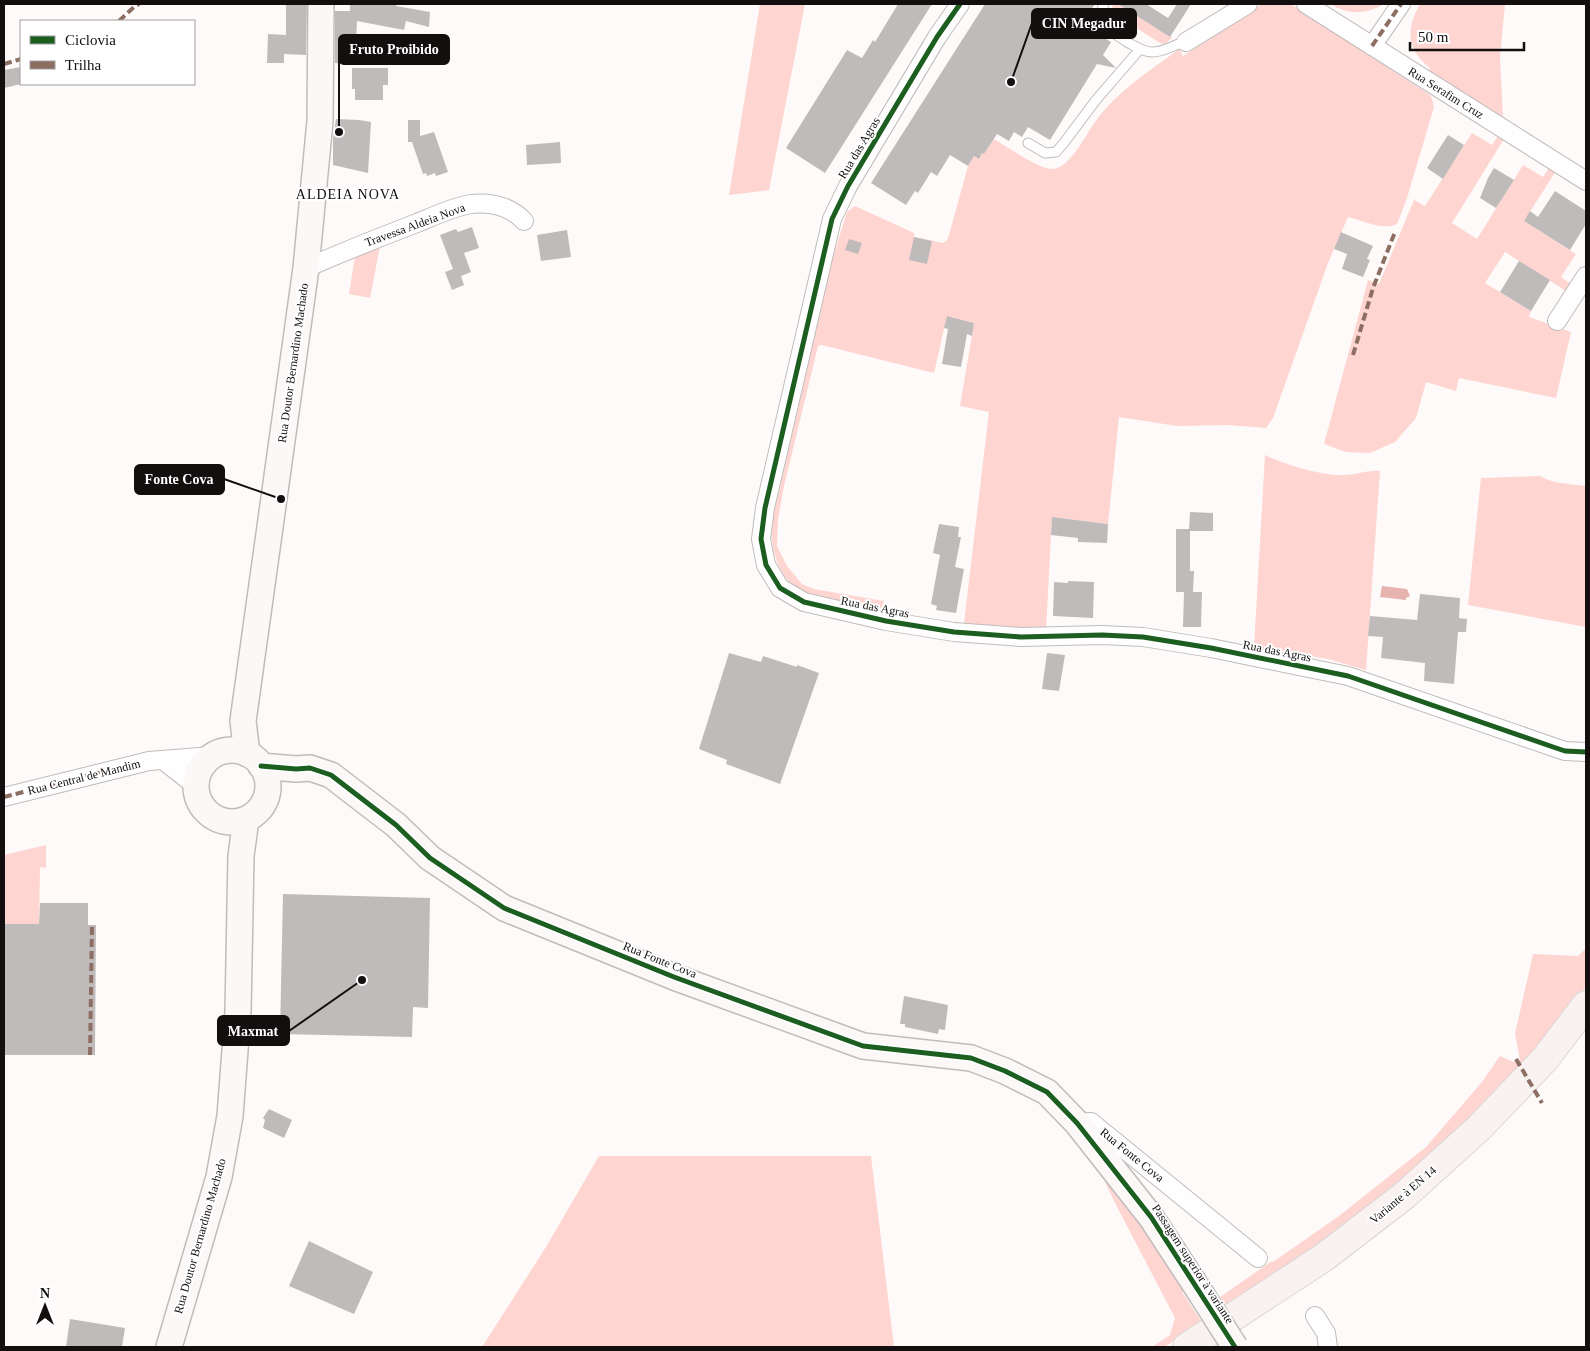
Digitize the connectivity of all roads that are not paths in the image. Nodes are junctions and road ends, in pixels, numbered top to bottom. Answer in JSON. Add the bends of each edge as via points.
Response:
{"nodes":[{"id":1,"x":321,"y":4,"type":"edge"},
{"id":2,"x":960,"y":4,"type":"edge"},
{"id":3,"x":1104,"y":4,"type":"edge"},
{"id":4,"x":1248,"y":4,"type":"edge"},
{"id":5,"x":1306,"y":4,"type":"edge"},
{"id":6,"x":1401,"y":4,"type":"edge"},
{"id":7,"x":1186,"y":42,"type":"joint"},
{"id":8,"x":1372,"y":46,"type":"junction"},
{"id":9,"x":1140,"y":49,"type":"junction"},
{"id":10,"x":1028,"y":143,"type":"dead end"},
{"id":11,"x":1586,"y":182,"type":"edge"},
{"id":12,"x":524,"y":221,"type":"dead end"},
{"id":13,"x":306,"y":268,"type":"junction"},
{"id":14,"x":1586,"y":276,"type":"edge"},
{"id":15,"x":1558,"y":321,"type":"dead end"},
{"id":16,"x":243,"y":721,"type":"junction"},
{"id":17,"x":1586,"y":752,"type":"edge"},
{"id":18,"x":217,"y":754,"type":"junction"},
{"id":19,"x":164,"y":761,"type":"junction"},
{"id":20,"x":259,"y":769,"type":"junction"},
{"id":21,"x":196,"y":786,"type":"junction"},
{"id":22,"x":4,"y":797,"type":"edge"},
{"id":23,"x":246,"y":819,"type":"junction"},
{"id":24,"x":221,"y":821,"type":"junction"},
{"id":25,"x":241,"y":856,"type":"junction"},
{"id":26,"x":1586,"y":1005,"type":"edge"},
{"id":27,"x":1077,"y":1123,"type":"junction"},
{"id":28,"x":1258,"y":1258,"type":"dead end"},
{"id":29,"x":1315,"y":1316,"type":"dead end"},
{"id":30,"x":169,"y":1347,"type":"edge"},
{"id":31,"x":1186,"y":1347,"type":"edge"},
{"id":32,"x":1235,"y":1347,"type":"edge"},
{"id":33,"x":1328,"y":1347,"type":"edge"}],
"edges":[{"from":1,"to":13,"type":"main road","name":"Rua Doutor Bernardino Machado","via":[[320,121]]},
{"from":2,"to":17,"type":"street","name":"Rua das Agras","via":[[848,186],[832,219],[761,538],[766,566],[780,588],[804,602],[886,621],[954,632],[1020,637],[1142,637],[1211,648],[1348,676],[1565,751]]},
{"from":3,"to":9,"type":"lane","via":[[1101,16],[1104,24]]},
{"from":4,"to":7,"type":"street"},
{"from":5,"to":8,"type":"street","name":"Rua Serafim Cruz"},
{"from":6,"to":8,"type":"street"},
{"from":7,"to":9,"type":"lane","via":[[1158,52]]},
{"from":8,"to":11,"type":"street","name":"Rua Serafim Cruz"},
{"from":9,"to":10,"type":"lane","via":[[1056,152],[1045,153]]},
{"from":12,"to":13,"type":"street","name":"Travessa Aldeia Nova","via":[[502,205],[459,207]]},
{"from":13,"to":16,"type":"main road","name":"Rua Doutor Bernardino Machado"},
{"from":14,"to":15,"type":"street"},
{"from":16,"to":18,"type":"main road","name":"Rua Doutor Bernardino Machado"},
{"from":16,"to":20,"type":"main road","name":"Rua Doutor Bernardino Machado"},
{"from":18,"to":19,"type":"street","name":"Rua Central de Mandim"},
{"from":18,"to":20,"type":"main road","via":[[239,751]]},
{"from":18,"to":21,"type":"main road","via":[[203,764]]},
{"from":19,"to":21,"type":"street"},
{"from":19,"to":22,"type":"street","name":"Rua Central de Mandim","via":[[149,761]]},
{"from":20,"to":23,"type":"main road","via":[[261,807]]},
{"from":20,"to":27,"type":"main road","name":"Rua Fonte Cova","via":[[310,768],[331,775],[396,825],[430,858],[504,908],[674,977],[863,1046],[971,1058],[1047,1092]]},
{"from":21,"to":24,"type":"main road","via":[[197,797],[203,807]]},
{"from":23,"to":24,"type":"main road"},
{"from":23,"to":25,"type":"main road","name":"Rua Doutor Bernardino Machado"},
{"from":24,"to":25,"type":"main road"},
{"from":25,"to":30,"type":"main road","name":"Rua Doutor Bernardino Machado","via":[[238,1012],[230,1116],[219,1177]]},
{"from":26,"to":31,"type":"main road","name":"Variante à EN 14","via":[[1545,1059],[1486,1120],[1404,1195],[1323,1258]]},
{"from":27,"to":28,"type":"street","name":"Rua Fonte Cova","via":[[1091,1122]]},
{"from":27,"to":32,"type":"main road","name":"Passagem superior à variante","bridge":true,"via":[[1151,1217]]},
{"from":29,"to":33,"type":"street","via":[[1326,1333]]}]}
